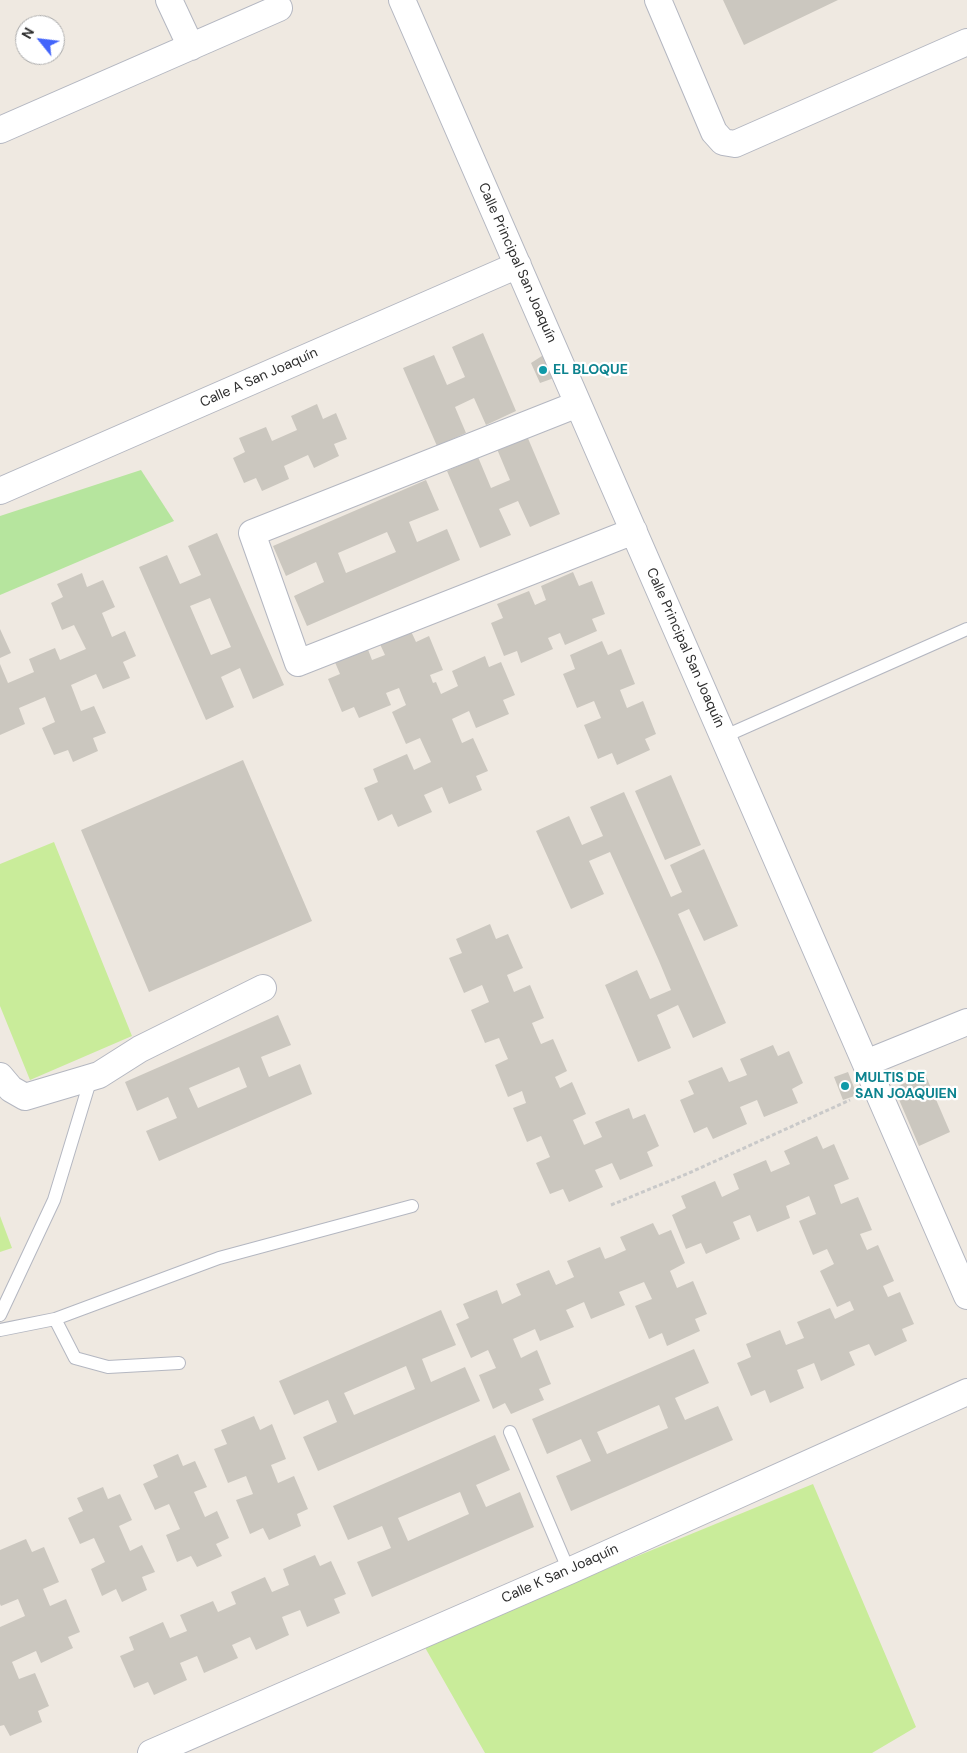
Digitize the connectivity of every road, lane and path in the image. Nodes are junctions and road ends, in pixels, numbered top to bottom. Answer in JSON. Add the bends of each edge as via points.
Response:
{"nodes":[{"id":1,"x":169,"y":0,"type":"edge"},
{"id":2,"x":402,"y":0,"type":"edge"},
{"id":3,"x":658,"y":0,"type":"edge"},
{"id":4,"x":279,"y":8,"type":"dead end"},
{"id":5,"x":967,"y":42,"type":"edge"},
{"id":6,"x":191,"y":47,"type":"junction"},
{"id":7,"x":2,"y":122,"type":"edge"},
{"id":8,"x":518,"y":265,"type":"junction"},
{"id":9,"x":578,"y":404,"type":"junction"},
{"id":10,"x":0,"y":491,"type":"edge"},
{"id":11,"x":634,"y":531,"type":"junction"},
{"id":12,"x":967,"y":629,"type":"edge"},
{"id":13,"x":723,"y":737,"type":"junction"},
{"id":14,"x":263,"y":988,"type":"dead end"},
{"id":15,"x":967,"y":1022,"type":"edge"},
{"id":16,"x":866,"y":1063,"type":"junction"},
{"id":17,"x":0,"y":1076,"type":"edge"},
{"id":18,"x":91,"y":1077,"type":"junction"},
{"id":19,"x":876,"y":1089,"type":"junction"},
{"id":20,"x":611,"y":1205,"type":"dead end"},
{"id":21,"x":412,"y":1206,"type":"dead end"},
{"id":22,"x":967,"y":1296,"type":"edge"},
{"id":23,"x":0,"y":1316,"type":"edge"},
{"id":24,"x":55,"y":1319,"type":"junction"},
{"id":25,"x":0,"y":1330,"type":"edge"},
{"id":26,"x":179,"y":1363,"type":"dead end"},
{"id":27,"x":967,"y":1392,"type":"edge"},
{"id":28,"x":510,"y":1432,"type":"dead end"},
{"id":29,"x":569,"y":1571,"type":"junction"},
{"id":30,"x":152,"y":1753,"type":"edge"}],
"edges":[{"from":1,"to":6,"type":"street"},
{"from":2,"to":8,"type":"street","name":"Calle Principal San Joaquín"},
{"from":3,"to":5,"type":"street","via":[[714,132],[723,142],[735,144]]},
{"from":4,"to":6,"type":"street"},
{"from":6,"to":7,"type":"street"},
{"from":8,"to":9,"type":"street","name":"Calle Principal San Joaquín"},
{"from":8,"to":10,"type":"street","name":"Calle A San Joaquín"},
{"from":9,"to":11,"type":"street","name":"Calle Principal San Joaquín"},
{"from":9,"to":11,"type":"street","via":[[252,533],[298,663]]},
{"from":11,"to":13,"type":"street","name":"Calle Principal San Joaquín"},
{"from":12,"to":13,"type":"lane"},
{"from":13,"to":16,"type":"street","name":"Calle Principal San Joaquín"},
{"from":14,"to":18,"type":"street"},
{"from":15,"to":16,"type":"street"},
{"from":16,"to":19,"type":"street","name":"Calle Principal San Joaquín"},
{"from":17,"to":18,"type":"street","via":[[11,1089],[24,1097]]},
{"from":18,"to":23,"type":"lane","via":[[54,1200]]},
{"from":19,"to":20,"type":"path"},
{"from":19,"to":22,"type":"street","name":"Calle Principal San Joaquín"},
{"from":21,"to":24,"type":"lane","via":[[220,1258]]},
{"from":24,"to":25,"type":"lane"},
{"from":24,"to":26,"type":"lane","via":[[76,1358],[108,1367]]},
{"from":27,"to":29,"type":"street","name":"Calle K San Joaquín"},
{"from":28,"to":29,"type":"lane"},
{"from":29,"to":30,"type":"street","name":"Calle K San Joaquín"}]}
